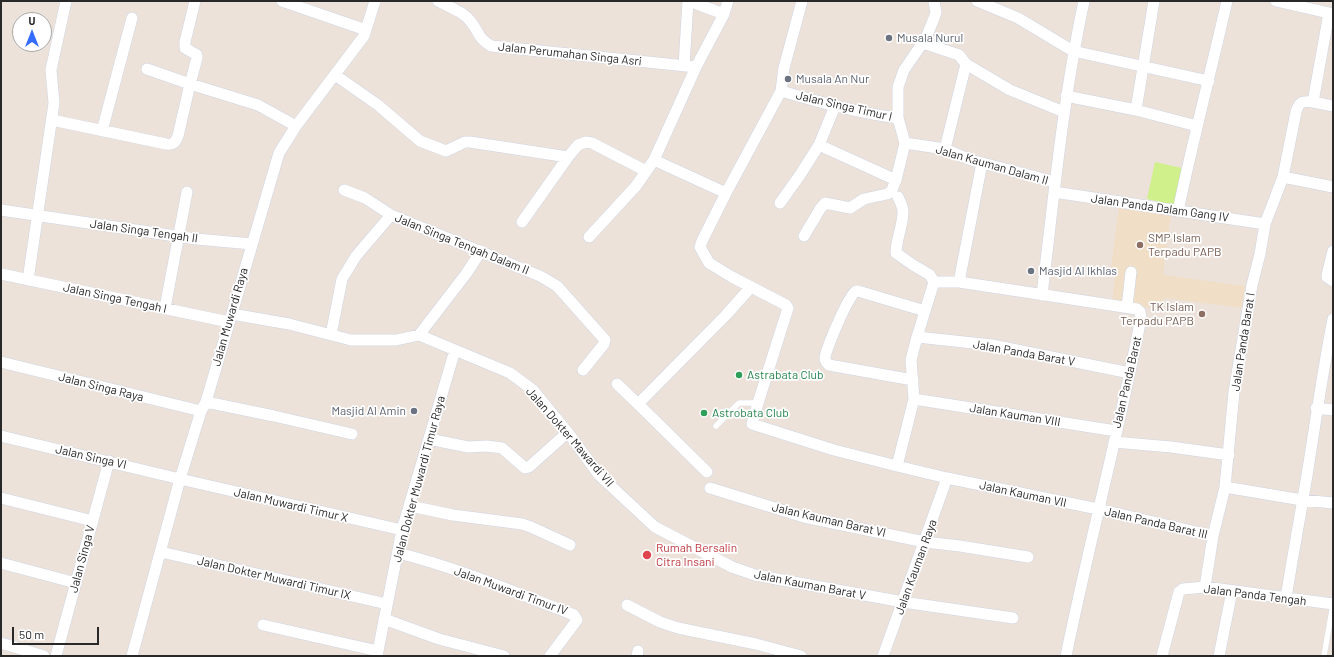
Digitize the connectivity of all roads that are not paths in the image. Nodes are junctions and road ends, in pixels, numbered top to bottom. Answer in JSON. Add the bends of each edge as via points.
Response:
{"nodes":[{"id":1,"x":66,"y":1,"type":"edge"},
{"id":2,"x":195,"y":1,"type":"edge"},
{"id":3,"x":282,"y":1,"type":"edge"},
{"id":4,"x":375,"y":1,"type":"edge"},
{"id":5,"x":438,"y":1,"type":"edge"},
{"id":6,"x":689,"y":1,"type":"edge"},
{"id":7,"x":728,"y":1,"type":"edge"},
{"id":8,"x":802,"y":1,"type":"edge"},
{"id":9,"x":934,"y":1,"type":"edge"},
{"id":10,"x":977,"y":1,"type":"edge"},
{"id":11,"x":1084,"y":1,"type":"edge"},
{"id":12,"x":1154,"y":1,"type":"edge"},
{"id":13,"x":1227,"y":1,"type":"edge"},
{"id":14,"x":1276,"y":1,"type":"edge"},
{"id":15,"x":1331,"y":13,"type":"edge"},
{"id":16,"x":724,"y":14,"type":"junction"},
{"id":17,"x":132,"y":18,"type":"dead end"},
{"id":18,"x":366,"y":30,"type":"junction"},
{"id":19,"x":923,"y":43,"type":"junction"},
{"id":20,"x":1073,"y":51,"type":"junction"},
{"id":21,"x":966,"y":64,"type":"junction"},
{"id":22,"x":690,"y":66,"type":"junction"},
{"id":23,"x":1143,"y":66,"type":"junction"},
{"id":24,"x":147,"y":69,"type":"dead end"},
{"id":25,"x":335,"y":74,"type":"junction"},
{"id":26,"x":1209,"y":81,"type":"junction"},
{"id":27,"x":190,"y":84,"type":"junction"},
{"id":28,"x":781,"y":91,"type":"junction"},
{"id":29,"x":1066,"y":96,"type":"junction"},
{"id":30,"x":1308,"y":102,"type":"junction"},
{"id":31,"x":835,"y":106,"type":"junction"},
{"id":32,"x":1333,"y":106,"type":"edge"},
{"id":33,"x":1136,"y":110,"type":"junction"},
{"id":34,"x":1064,"y":112,"type":"junction"},
{"id":35,"x":898,"y":118,"type":"junction"},
{"id":36,"x":52,"y":120,"type":"junction"},
{"id":37,"x":296,"y":126,"type":"junction"},
{"id":38,"x":1196,"y":126,"type":"junction"},
{"id":39,"x":102,"y":131,"type":"junction"},
{"id":40,"x":905,"y":143,"type":"junction"},
{"id":41,"x":819,"y":145,"type":"junction"},
{"id":42,"x":945,"y":150,"type":"junction"},
{"id":43,"x":568,"y":157,"type":"junction"},
{"id":44,"x":654,"y":160,"type":"junction"},
{"id":45,"x":982,"y":163,"type":"junction"},
{"id":46,"x":646,"y":171,"type":"junction"},
{"id":47,"x":1283,"y":177,"type":"junction"},
{"id":48,"x":896,"y":180,"type":"junction"},
{"id":49,"x":1055,"y":187,"type":"junction"},
{"id":50,"x":1333,"y":187,"type":"edge"},
{"id":51,"x":344,"y":190,"type":"dead end"},
{"id":52,"x":187,"y":192,"type":"dead end"},
{"id":53,"x":726,"y":193,"type":"junction"},
{"id":54,"x":898,"y":197,"type":"dead end"},
{"id":55,"x":780,"y":203,"type":"dead end"},
{"id":56,"x":1,"y":210,"type":"edge"},
{"id":57,"x":1178,"y":211,"type":"junction"},
{"id":58,"x":37,"y":215,"type":"junction"},
{"id":59,"x":391,"y":215,"type":"junction"},
{"id":60,"x":522,"y":222,"type":"dead end"},
{"id":61,"x":1266,"y":224,"type":"junction"},
{"id":62,"x":178,"y":236,"type":"junction"},
{"id":63,"x":804,"y":236,"type":"dead end"},
{"id":64,"x":589,"y":237,"type":"dead end"},
{"id":65,"x":252,"y":244,"type":"junction"},
{"id":66,"x":481,"y":251,"type":"junction"},
{"id":67,"x":1333,"y":251,"type":"edge"},
{"id":68,"x":1131,"y":272,"type":"dead end"},
{"id":69,"x":1,"y":274,"type":"edge"},
{"id":70,"x":28,"y":280,"type":"junction"},
{"id":71,"x":1333,"y":281,"type":"edge"},
{"id":72,"x":934,"y":282,"type":"junction"},
{"id":73,"x":959,"y":282,"type":"junction"},
{"id":74,"x":751,"y":287,"type":"junction"},
{"id":75,"x":1042,"y":295,"type":"junction"},
{"id":76,"x":1127,"y":307,"type":"junction"},
{"id":77,"x":165,"y":308,"type":"junction"},
{"id":78,"x":925,"y":311,"type":"junction"},
{"id":79,"x":230,"y":318,"type":"junction"},
{"id":80,"x":1333,"y":319,"type":"edge"},
{"id":81,"x":331,"y":335,"type":"junction"},
{"id":82,"x":419,"y":335,"type":"junction"},
{"id":83,"x":917,"y":337,"type":"junction"},
{"id":84,"x":455,"y":350,"type":"junction"},
{"id":85,"x":1,"y":362,"type":"edge"},
{"id":86,"x":583,"y":370,"type":"dead end"},
{"id":87,"x":1130,"y":373,"type":"junction"},
{"id":88,"x":912,"y":380,"type":"junction"},
{"id":89,"x":617,"y":384,"type":"dead end"},
{"id":90,"x":914,"y":399,"type":"junction"},
{"id":91,"x":758,"y":403,"type":"junction"},
{"id":92,"x":638,"y":404,"type":"junction"},
{"id":93,"x":203,"y":407,"type":"junction"},
{"id":94,"x":1316,"y":408,"type":"junction"},
{"id":95,"x":1333,"y":410,"type":"edge"},
{"id":96,"x":716,"y":426,"type":"dead end"},
{"id":97,"x":567,"y":433,"type":"junction"},
{"id":98,"x":352,"y":434,"type":"dead end"},
{"id":99,"x":1,"y":436,"type":"edge"},
{"id":100,"x":1115,"y":437,"type":"junction"},
{"id":101,"x":430,"y":439,"type":"junction"},
{"id":102,"x":1228,"y":454,"type":"junction"},
{"id":103,"x":109,"y":461,"type":"junction"},
{"id":104,"x":897,"y":466,"type":"junction"},
{"id":105,"x":707,"y":472,"type":"dead end"},
{"id":106,"x":947,"y":478,"type":"junction"},
{"id":107,"x":180,"y":479,"type":"junction"},
{"id":108,"x":1225,"y":487,"type":"junction"},
{"id":109,"x":710,"y":488,"type":"dead end"},
{"id":110,"x":1,"y":498,"type":"edge"},
{"id":111,"x":1302,"y":500,"type":"junction"},
{"id":112,"x":1333,"y":503,"type":"edge"},
{"id":113,"x":410,"y":506,"type":"junction"},
{"id":114,"x":1098,"y":510,"type":"junction"},
{"id":115,"x":92,"y":521,"type":"junction"},
{"id":116,"x":656,"y":527,"type":"joint"},
{"id":117,"x":402,"y":530,"type":"junction"},
{"id":118,"x":1214,"y":536,"type":"junction"},
{"id":119,"x":925,"y":542,"type":"junction"},
{"id":120,"x":570,"y":545,"type":"dead end"},
{"id":121,"x":161,"y":552,"type":"junction"},
{"id":122,"x":398,"y":553,"type":"junction"},
{"id":123,"x":1028,"y":557,"type":"dead end"},
{"id":124,"x":1,"y":563,"type":"edge"},
{"id":125,"x":76,"y":583,"type":"junction"},
{"id":126,"x":1205,"y":587,"type":"junction"},
{"id":127,"x":1232,"y":591,"type":"junction"},
{"id":128,"x":1286,"y":598,"type":"junction"},
{"id":129,"x":904,"y":602,"type":"junction"},
{"id":130,"x":387,"y":604,"type":"junction"},
{"id":131,"x":1333,"y":604,"type":"edge"},
{"id":132,"x":627,"y":605,"type":"dead end"},
{"id":133,"x":1013,"y":618,"type":"dead end"},
{"id":134,"x":384,"y":619,"type":"junction"},
{"id":135,"x":263,"y":625,"type":"dead end"},
{"id":136,"x":1,"y":643,"type":"edge"},
{"id":137,"x":377,"y":654,"type":"edge"},
{"id":138,"x":44,"y":656,"type":"edge"},
{"id":139,"x":56,"y":656,"type":"edge"},
{"id":140,"x":132,"y":656,"type":"edge"},
{"id":141,"x":504,"y":656,"type":"edge"},
{"id":142,"x":550,"y":656,"type":"edge"},
{"id":143,"x":801,"y":656,"type":"edge"},
{"id":144,"x":883,"y":656,"type":"edge"},
{"id":145,"x":1066,"y":656,"type":"edge"},
{"id":146,"x":1162,"y":656,"type":"edge"},
{"id":147,"x":1219,"y":656,"type":"edge"},
{"id":148,"x":1324,"y":656,"type":"edge"}],
"edges":[{"from":1,"to":36,"type":"street","via":[[51,70],[54,103]]},
{"from":2,"to":27,"type":"street","via":[[184,42],[185,48],[197,55]]},
{"from":3,"to":18,"type":"street"},
{"from":4,"to":18,"type":"street","name":"Jalan Muwardi Raya"},
{"from":5,"to":22,"type":"street","name":"Jalan Perumahan Singa Asri","via":[[462,13],[471,21],[482,40],[491,46]]},
{"from":6,"to":16,"type":"street"},
{"from":6,"to":22,"type":"street"},
{"from":7,"to":16,"type":"street"},
{"from":8,"to":28,"type":"street","name":"Jalan Singa Timur I","via":[[784,68]]},
{"from":9,"to":19,"type":"street","name":"Jalan Singa Timur I","via":[[936,13]]},
{"from":10,"to":20,"type":"street","via":[[1018,18]]},
{"from":11,"to":20,"type":"street"},
{"from":12,"to":23,"type":"street"},
{"from":13,"to":26,"type":"street"},
{"from":14,"to":15,"type":"street"},
{"from":15,"to":30,"type":"street","name":"Jalan Panda Barat I"},
{"from":16,"to":22,"type":"street"},
{"from":17,"to":39,"type":"street"},
{"from":18,"to":25,"type":"street","name":"Jalan Muwardi Raya"},
{"from":19,"to":21,"type":"street","via":[[959,55]]},
{"from":19,"to":35,"type":"street","name":"Jalan Singa Timur I","via":[[904,70],[898,87]]},
{"from":20,"to":23,"type":"street"},
{"from":20,"to":29,"type":"street"},
{"from":21,"to":34,"type":"street","via":[[1010,90]]},
{"from":21,"to":42,"type":"street"},
{"from":22,"to":44,"type":"street"},
{"from":23,"to":26,"type":"street"},
{"from":23,"to":33,"type":"street"},
{"from":24,"to":27,"type":"street"},
{"from":25,"to":37,"type":"street","name":"Jalan Muwardi Raya"},
{"from":25,"to":43,"type":"street","via":[[378,105],[420,141],[441,150],[450,151],[470,142]]},
{"from":26,"to":38,"type":"street"},
{"from":27,"to":37,"type":"street","via":[[258,105]]},
{"from":27,"to":39,"type":"street","via":[[178,136],[171,145]]},
{"from":28,"to":31,"type":"street","name":"Jalan Singa Timur I"},
{"from":28,"to":53,"type":"street","name":"Jalan Singa Timur I"},
{"from":29,"to":33,"type":"street"},
{"from":29,"to":34,"type":"street"},
{"from":30,"to":32,"type":"street"},
{"from":30,"to":47,"type":"street","name":"Jalan Panda Barat I","via":[[1299,104],[1296,112]]},
{"from":31,"to":35,"type":"street","name":"Jalan Singa Timur I"},
{"from":31,"to":41,"type":"street"},
{"from":33,"to":38,"type":"street"},
{"from":34,"to":49,"type":"street"},
{"from":35,"to":40,"type":"street"},
{"from":36,"to":39,"type":"street"},
{"from":36,"to":58,"type":"street"},
{"from":37,"to":65,"type":"street","name":"Jalan Muwardi Raya","via":[[279,153]]},
{"from":38,"to":57,"type":"street"},
{"from":40,"to":42,"type":"street","name":"Jalan Kauman Dalam II"},
{"from":40,"to":48,"type":"street"},
{"from":41,"to":48,"type":"street"},
{"from":41,"to":55,"type":"street"},
{"from":42,"to":45,"type":"street","name":"Jalan Kauman Dalam II"},
{"from":43,"to":46,"type":"street","via":[[578,145],[586,142]]},
{"from":43,"to":60,"type":"street"},
{"from":44,"to":46,"type":"street"},
{"from":44,"to":53,"type":"street"},
{"from":45,"to":49,"type":"street","name":"Jalan Kauman Dalam II"},
{"from":45,"to":73,"type":"street"},
{"from":46,"to":64,"type":"street","via":[[625,199]]},
{"from":47,"to":50,"type":"street"},
{"from":47,"to":61,"type":"street","name":"Jalan Panda Barat I"},
{"from":48,"to":63,"type":"street","via":[[891,192],[864,199],[850,208],[825,203]]},
{"from":49,"to":57,"type":"street","name":"Jalan Panda Dalam Gang IV"},
{"from":49,"to":75,"type":"street"},
{"from":51,"to":59,"type":"street","via":[[365,198]]},
{"from":52,"to":62,"type":"street"},
{"from":53,"to":74,"type":"street","name":"Jalan Singa Timur I","via":[[700,247],[709,263]]},
{"from":54,"to":72,"type":"street","via":[[903,210],[896,253],[930,275]]},
{"from":56,"to":58,"type":"street","name":"Jalan Singa Tengah II"},
{"from":57,"to":61,"type":"street","name":"Jalan Panda Dalam Gang IV"},
{"from":58,"to":62,"type":"street","name":"Jalan Singa Tengah II"},
{"from":58,"to":70,"type":"street"},
{"from":59,"to":66,"type":"street","name":"Jalan Singa Tengah Dalam II"},
{"from":59,"to":81,"type":"street","name":"Jalan Singa Tengah Dalam II","via":[[356,256],[342,279]]},
{"from":61,"to":102,"type":"street","name":"Jalan Panda Barat I","via":[[1252,285],[1234,392]]},
{"from":62,"to":65,"type":"street","name":"Jalan Singa Tengah II"},
{"from":62,"to":77,"type":"street"},
{"from":65,"to":79,"type":"street","name":"Jalan Muwardi Raya"},
{"from":66,"to":82,"type":"street"},
{"from":66,"to":86,"type":"street","name":"Jalan Singa Tengah Dalam II","via":[[557,286],[604,337],[604,344]]},
{"from":67,"to":71,"type":"street","via":[[1327,275]]},
{"from":68,"to":76,"type":"street"},
{"from":69,"to":70,"type":"street","name":"Jalan Singa Tengah I"},
{"from":70,"to":77,"type":"street","name":"Jalan Singa Tengah I"},
{"from":72,"to":73,"type":"street","name":"Jalan Panda Barat"},
{"from":72,"to":78,"type":"street"},
{"from":73,"to":75,"type":"street","name":"Jalan Panda Barat"},
{"from":74,"to":91,"type":"street","via":[[786,305],[788,310]]},
{"from":74,"to":92,"type":"street"},
{"from":75,"to":76,"type":"street","name":"Jalan Panda Barat"},
{"from":76,"to":87,"type":"street","name":"Jalan Panda Barat","via":[[1137,309],[1141,318]]},
{"from":77,"to":79,"type":"street","name":"Jalan Singa Tengah I"},
{"from":78,"to":83,"type":"street"},
{"from":78,"to":88,"type":"street","via":[[858,290],[853,292],[825,357],[829,365]]},
{"from":79,"to":81,"type":"street","name":"Jalan Singa Tengah I","via":[[289,324]]},
{"from":79,"to":93,"type":"street","name":"Jalan Muwardi Raya"},
{"from":80,"to":94,"type":"street"},
{"from":81,"to":82,"type":"street","name":"Jalan Singa Tengah I","via":[[350,340],[381,341]]},
{"from":82,"to":84,"type":"street","name":"Jalan Dokter Mawardi VII"},
{"from":83,"to":87,"type":"street","name":"Jalan Panda Barat V","via":[[992,345]]},
{"from":83,"to":88,"type":"street","via":[[911,360]]},
{"from":84,"to":97,"type":"street","name":"Jalan Dokter Mawardi VII","via":[[510,373],[533,390]]},
{"from":84,"to":101,"type":"street","name":"Jalan Dokter Muwardi Timur Raya"},
{"from":85,"to":93,"type":"street","name":"Jalan Singa Raya"},
{"from":87,"to":100,"type":"street","name":"Jalan Panda Barat"},
{"from":88,"to":90,"type":"street"},
{"from":89,"to":92,"type":"street"},
{"from":90,"to":100,"type":"street","name":"Jalan Kauman VIII"},
{"from":90,"to":104,"type":"street"},
{"from":91,"to":96,"type":"lane","via":[[739,403]]},
{"from":91,"to":104,"type":"street","name":"Jalan Kauman VII","via":[[752,424],[834,450]]},
{"from":92,"to":105,"type":"street"},
{"from":93,"to":98,"type":"street","name":"Jalan Singa Raya","via":[[274,416]]},
{"from":93,"to":107,"type":"street","name":"Jalan Muwardi Raya"},
{"from":94,"to":95,"type":"street"},
{"from":94,"to":111,"type":"street"},
{"from":97,"to":101,"type":"street","via":[[525,468],[502,448],[468,447]]},
{"from":97,"to":116,"type":"street","name":"Jalan Dokter Mawardi VII","via":[[600,475]]},
{"from":99,"to":103,"type":"street","name":"Jalan Singa VI"},
{"from":100,"to":102,"type":"street","name":"Jalan Kauman VIII"},
{"from":100,"to":114,"type":"street","name":"Jalan Panda Barat"},
{"from":101,"to":113,"type":"street","name":"Jalan Dokter Muwardi Timur Raya"},
{"from":102,"to":108,"type":"street","name":"Jalan Panda Barat I"},
{"from":103,"to":107,"type":"street","name":"Jalan Singa VI"},
{"from":103,"to":115,"type":"street","name":"Jalan Singa V"},
{"from":104,"to":106,"type":"street","name":"Jalan Kauman VII"},
{"from":106,"to":114,"type":"street","name":"Jalan Kauman VII"},
{"from":106,"to":119,"type":"street","name":"Jalan Kauman Raya"},
{"from":107,"to":117,"type":"street","name":"Jalan Muwardi Timur X"},
{"from":107,"to":121,"type":"street","name":"Jalan Muwardi Raya"},
{"from":108,"to":111,"type":"street"},
{"from":108,"to":118,"type":"street","name":"Jalan Panda Barat I"},
{"from":109,"to":119,"type":"street","name":"Jalan Kauman Barat VI","via":[[804,517]]},
{"from":110,"to":115,"type":"street"},
{"from":111,"to":112,"type":"street"},
{"from":111,"to":128,"type":"street"},
{"from":113,"to":117,"type":"street","name":"Jalan Dokter Muwardi Timur Raya"},
{"from":113,"to":120,"type":"street","via":[[453,515],[522,524]]},
{"from":114,"to":118,"type":"street","name":"Jalan Panda Barat III"},
{"from":114,"to":145,"type":"street","name":"Jalan Panda Barat"},
{"from":115,"to":125,"type":"street","name":"Jalan Singa V"},
{"from":116,"to":129,"type":"street","name":"Jalan Kauman Barat V","via":[[743,572]]},
{"from":117,"to":122,"type":"street","name":"Jalan Dokter Muwardi Timur Raya"},
{"from":118,"to":126,"type":"street","name":"Jalan Panda Barat I"},
{"from":119,"to":123,"type":"street","name":"Jalan Kauman Barat VI"},
{"from":119,"to":129,"type":"street","name":"Jalan Kauman Raya"},
{"from":121,"to":130,"type":"street","name":"Jalan Dokter Muwardi Timur IX"},
{"from":121,"to":140,"type":"street","name":"Jalan Muwardi Raya"},
{"from":122,"to":130,"type":"street","name":"Jalan Dokter Muwardi Timur Raya"},
{"from":122,"to":142,"type":"street","name":"Jalan Muwardi Timur IV","via":[[497,585],[574,615],[577,620]]},
{"from":124,"to":125,"type":"street"},
{"from":125,"to":139,"type":"street","name":"Jalan Singa V"},
{"from":126,"to":127,"type":"street","name":"Jalan Panda Tengah"},
{"from":126,"to":146,"type":"street","name":"Jalan Panda Tengah","via":[[1183,589],[1179,592]]},
{"from":127,"to":128,"type":"street","name":"Jalan Panda Tengah"},
{"from":127,"to":147,"type":"street"},
{"from":128,"to":131,"type":"street","name":"Jalan Panda Tengah"},
{"from":129,"to":133,"type":"street","name":"Jalan Kauman Barat V"},
{"from":129,"to":144,"type":"street","name":"Jalan Kauman Raya"},
{"from":130,"to":134,"type":"street","name":"Jalan Dokter Muwardi Timur Raya"},
{"from":131,"to":148,"type":"lane"},
{"from":132,"to":143,"type":"street","via":[[678,628]]},
{"from":134,"to":137,"type":"street","name":"Jalan Dokter Muwardi Timur Raya"},
{"from":134,"to":141,"type":"street","via":[[439,639]]},
{"from":135,"to":137,"type":"street"},
{"from":136,"to":138,"type":"street"}]}
